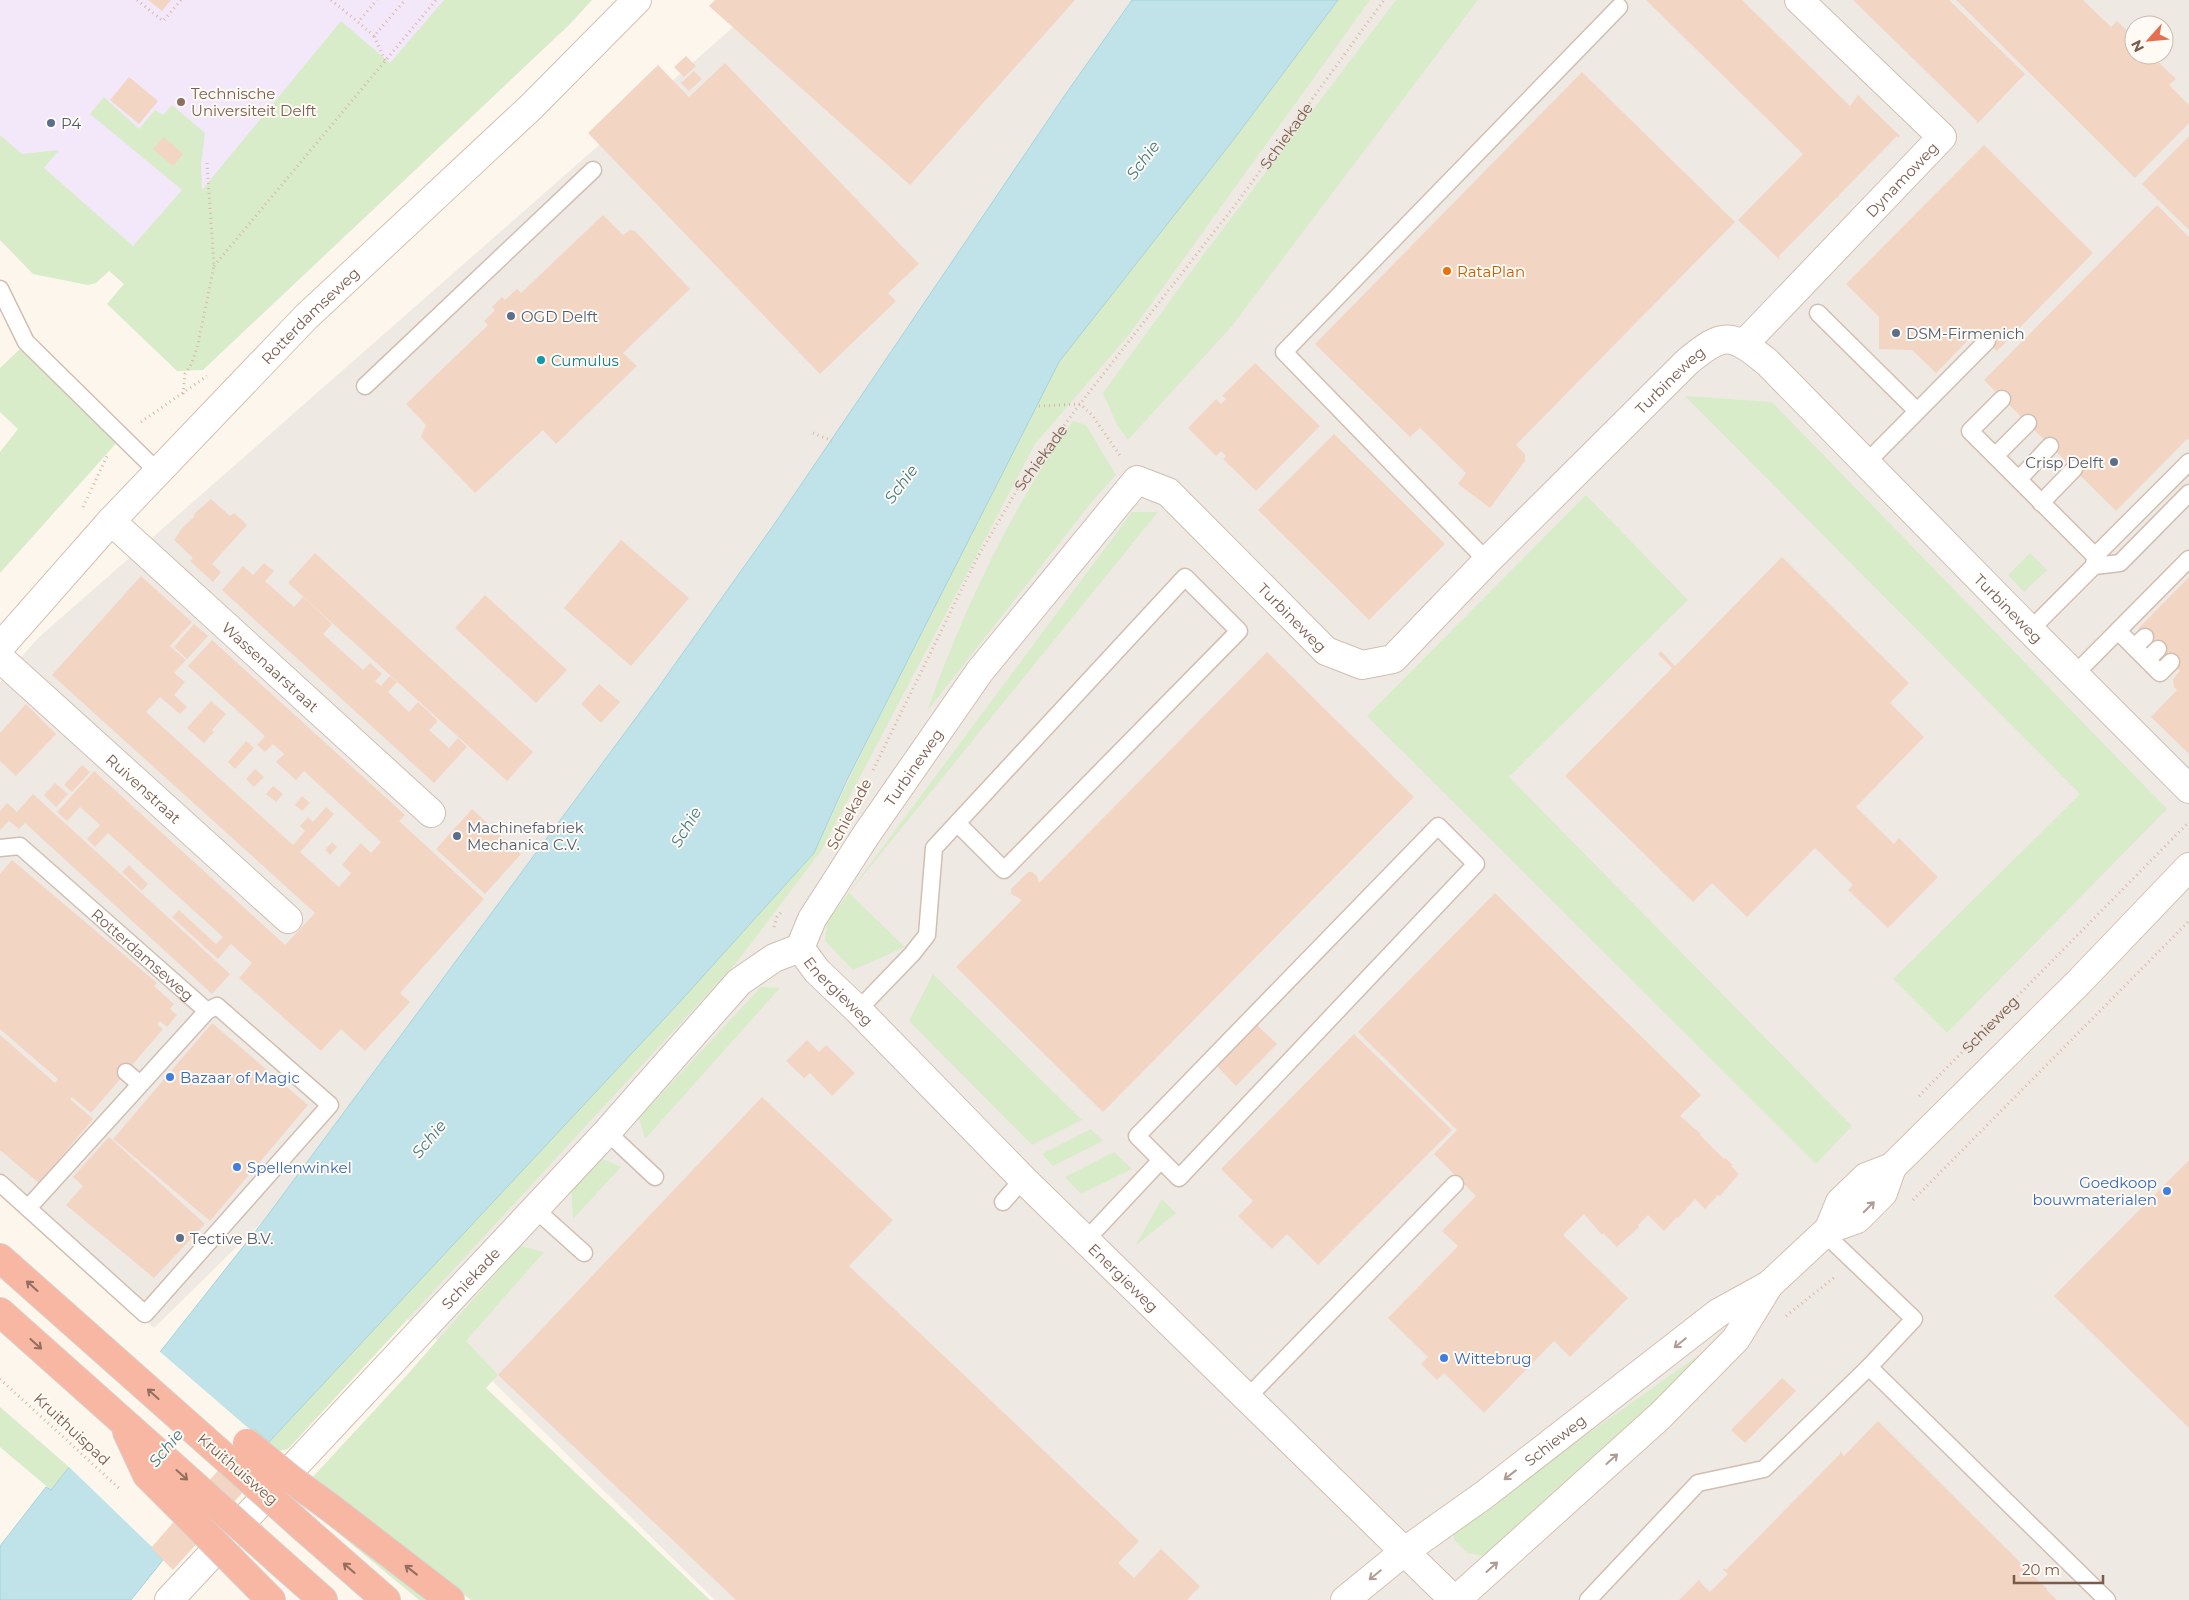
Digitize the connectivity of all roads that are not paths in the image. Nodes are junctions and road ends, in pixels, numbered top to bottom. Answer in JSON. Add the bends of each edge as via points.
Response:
{"nodes":[{"id":1,"x":637,"y":0,"type":"edge"},
{"id":2,"x":1799,"y":0,"type":"edge"},
{"id":3,"x":1619,"y":7,"type":"dead end"},
{"id":4,"x":593,"y":170,"type":"dead end"},
{"id":5,"x":0,"y":289,"type":"edge"},
{"id":6,"x":1818,"y":313,"type":"dead end"},
{"id":7,"x":1987,"y":341,"type":"dead end"},
{"id":8,"x":1744,"y":344,"type":"junction"},
{"id":9,"x":365,"y":386,"type":"dead end"},
{"id":10,"x":2002,"y":399,"type":"dead end"},
{"id":11,"x":1917,"y":411,"type":"junction"},
{"id":12,"x":2028,"y":423,"type":"dead end"},
{"id":13,"x":2050,"y":446,"type":"dead end"},
{"id":14,"x":1995,"y":456,"type":"junction"},
{"id":15,"x":2189,"y":462,"type":"edge"},
{"id":16,"x":1866,"y":463,"type":"junction"},
{"id":17,"x":2074,"y":470,"type":"dead end"},
{"id":18,"x":157,"y":471,"type":"junction"},
{"id":19,"x":2018,"y":480,"type":"junction"},
{"id":20,"x":2189,"y":493,"type":"edge"},
{"id":21,"x":2042,"y":503,"type":"junction"},
{"id":22,"x":111,"y":521,"type":"junction"},
{"id":23,"x":2189,"y":559,"type":"edge"},
{"id":24,"x":1487,"y":561,"type":"junction"},
{"id":25,"x":2094,"y":561,"type":"junction"},
{"id":26,"x":2030,"y":630,"type":"junction"},
{"id":27,"x":2118,"y":631,"type":"junction"},
{"id":28,"x":0,"y":647,"type":"edge"},
{"id":29,"x":0,"y":658,"type":"edge"},
{"id":30,"x":2171,"y":662,"type":"dead end"},
{"id":31,"x":2075,"y":674,"type":"junction"},
{"id":32,"x":2189,"y":789,"type":"edge"},
{"id":33,"x":431,"y":814,"type":"dead end"},
{"id":34,"x":957,"y":824,"type":"junction"},
{"id":35,"x":0,"y":848,"type":"edge"},
{"id":36,"x":2189,"y":867,"type":"edge"},
{"id":37,"x":288,"y":920,"type":"dead end"},
{"id":38,"x":800,"y":948,"type":"junction"},
{"id":39,"x":858,"y":1010,"type":"junction"},
{"id":40,"x":207,"y":1011,"type":"junction"},
{"id":41,"x":126,"y":1072,"type":"dead end"},
{"id":42,"x":140,"y":1084,"type":"junction"},
{"id":43,"x":607,"y":1132,"type":"junction"},
{"id":44,"x":1161,"y":1160,"type":"junction"},
{"id":45,"x":655,"y":1177,"type":"dead end"},
{"id":46,"x":1023,"y":1179,"type":"junction"},
{"id":47,"x":0,"y":1183,"type":"edge"},
{"id":48,"x":1455,"y":1184,"type":"dead end"},
{"id":49,"x":1003,"y":1202,"type":"dead end"},
{"id":50,"x":28,"y":1208,"type":"junction"},
{"id":51,"x":534,"y":1209,"type":"junction"},
{"id":52,"x":1827,"y":1231,"type":"junction"},
{"id":53,"x":1086,"y":1240,"type":"junction"},
{"id":54,"x":584,"y":1254,"type":"dead end"},
{"id":55,"x":0,"y":1258,"type":"edge"},
{"id":56,"x":1769,"y":1285,"type":"junction"},
{"id":57,"x":0,"y":1312,"type":"edge"},
{"id":58,"x":1868,"y":1367,"type":"junction"},
{"id":59,"x":1248,"y":1397,"type":"junction"},
{"id":60,"x":123,"y":1424,"type":"junction"},
{"id":61,"x":193,"y":1430,"type":"junction"},
{"id":62,"x":1405,"y":1551,"type":"junction"},
{"id":63,"x":264,"y":1593,"type":"edge"},
{"id":64,"x":169,"y":1600,"type":"edge"},
{"id":65,"x":323,"y":1600,"type":"edge"},
{"id":66,"x":386,"y":1600,"type":"edge"},
{"id":67,"x":450,"y":1600,"type":"edge"},
{"id":68,"x":1345,"y":1600,"type":"edge"},
{"id":69,"x":1455,"y":1600,"type":"edge"},
{"id":70,"x":1588,"y":1600,"type":"edge"},
{"id":71,"x":2107,"y":1600,"type":"edge"}],
"edges":[{"from":1,"to":18,"type":"street","name":"Rotterdamseweg","via":[[531,107],[306,317]]},
{"from":2,"to":8,"type":"street","name":"Dynamoweg","via":[[1942,137]]},
{"from":3,"to":24,"type":"lane","via":[[1284,352]]},
{"from":4,"to":9,"type":"lane"},
{"from":5,"to":18,"type":"lane","via":[[26,342]]},
{"from":6,"to":11,"type":"lane"},
{"from":7,"to":11,"type":"lane"},
{"from":8,"to":16,"type":"street","name":"Turbineweg","via":[[1767,362]]},
{"from":8,"to":24,"type":"street","name":"Turbineweg","via":[[1732,339],[1715,342],[1687,362]]},
{"from":10,"to":14,"type":"lane","via":[[1970,432]]},
{"from":11,"to":16,"type":"lane"},
{"from":12,"to":14,"type":"lane"},
{"from":13,"to":19,"type":"lane"},
{"from":14,"to":19,"type":"lane"},
{"from":15,"to":25,"type":"lane"},
{"from":16,"to":26,"type":"street","name":"Turbineweg"},
{"from":17,"to":21,"type":"lane"},
{"from":18,"to":22,"type":"street","name":"Rotterdamseweg"},
{"from":19,"to":21,"type":"lane"},
{"from":20,"to":25,"type":"lane","via":[[2120,563]]},
{"from":21,"to":25,"type":"lane"},
{"from":22,"to":28,"type":"street","name":"Rotterdamseweg"},
{"from":22,"to":33,"type":"street","name":"Wassenaarstraat"},
{"from":23,"to":27,"type":"lane"},
{"from":24,"to":38,"type":"street","name":"Turbineweg","via":[[1393,658],[1362,665],[1326,651],[1168,492],[1137,480],[980,671],[866,835],[812,920]]},
{"from":25,"to":26,"type":"lane"},
{"from":26,"to":31,"type":"street","name":"Turbineweg"},
{"from":27,"to":30,"type":"lane","via":[[2139,642],[2152,655],[2160,673]]},
{"from":27,"to":31,"type":"lane"},
{"from":29,"to":37,"type":"street","name":"Ruivenstraat"},
{"from":31,"to":32,"type":"street","name":"Turbineweg"},
{"from":34,"to":34,"type":"lane","via":[[1185,577],[1240,631],[1004,870]]},
{"from":34,"to":39,"type":"lane","via":[[934,848],[927,935]]},
{"from":35,"to":40,"type":"lane","name":"Rotterdamseweg","via":[[20,846]]},
{"from":36,"to":52,"type":"street","name":"Schieweg","via":[[2079,982],[1892,1167],[1883,1193],[1856,1219]]},
{"from":38,"to":39,"type":"street","name":"Energieweg","via":[[817,971]]},
{"from":38,"to":43,"type":"street","name":"Schiekade","via":[[774,958],[739,982]]},
{"from":39,"to":46,"type":"street","name":"Energieweg"},
{"from":40,"to":42,"type":"lane","name":"Rotterdamseweg"},
{"from":40,"to":50,"type":"lane","via":[[217,1006],[330,1105],[145,1314]]},
{"from":41,"to":42,"type":"lane"},
{"from":42,"to":50,"type":"lane","name":"Rotterdamseweg"},
{"from":43,"to":45,"type":"lane"},
{"from":43,"to":51,"type":"street","name":"Schiekade"},
{"from":44,"to":44,"type":"lane","via":[[1138,1136],[1438,826],[1476,864],[1179,1178]]},
{"from":44,"to":53,"type":"lane"},
{"from":46,"to":49,"type":"lane"},
{"from":46,"to":53,"type":"street","name":"Energieweg"},
{"from":47,"to":50,"type":"lane"},
{"from":48,"to":59,"type":"lane"},
{"from":51,"to":54,"type":"lane"},
{"from":51,"to":64,"type":"street","name":"Schiekade"},
{"from":52,"to":56,"type":"street","name":"Schieweg"},
{"from":52,"to":58,"type":"lane","via":[[1852,1260],[1914,1319]]},
{"from":53,"to":59,"type":"street","name":"Energieweg"},
{"from":61,"to":55,"type":"highway","name":"Kruithuisweg","one_way":true},
{"from":56,"to":62,"type":"street","name":"Schieweg","one_way":true,"via":[[1718,1313],[1484,1495]]},
{"from":69,"to":56,"type":"street","name":"Schieweg","one_way":true,"via":[[1667,1409],[1736,1339]]},
{"from":57,"to":60,"type":"highway","one_way":true},
{"from":58,"to":70,"type":"lane","via":[[1764,1469],[1698,1483]]},
{"from":58,"to":71,"type":"lane"},
{"from":59,"to":62,"type":"street","name":"Energieweg"},
{"from":60,"to":63,"type":"highway","bridge":true,"via":[[147,1475]]},
{"from":60,"to":65,"type":"highway","one_way":true,"bridge":true},
{"from":66,"to":61,"type":"highway","name":"Kruithuisweg","one_way":true,"bridge":true},
{"from":67,"to":61,"type":"highway","one_way":true,"bridge":true,"via":[[247,1443]]},
{"from":62,"to":68,"type":"street","name":"Schieweg","one_way":true},
{"from":62,"to":69,"type":"street","name":"Energieweg"}]}
